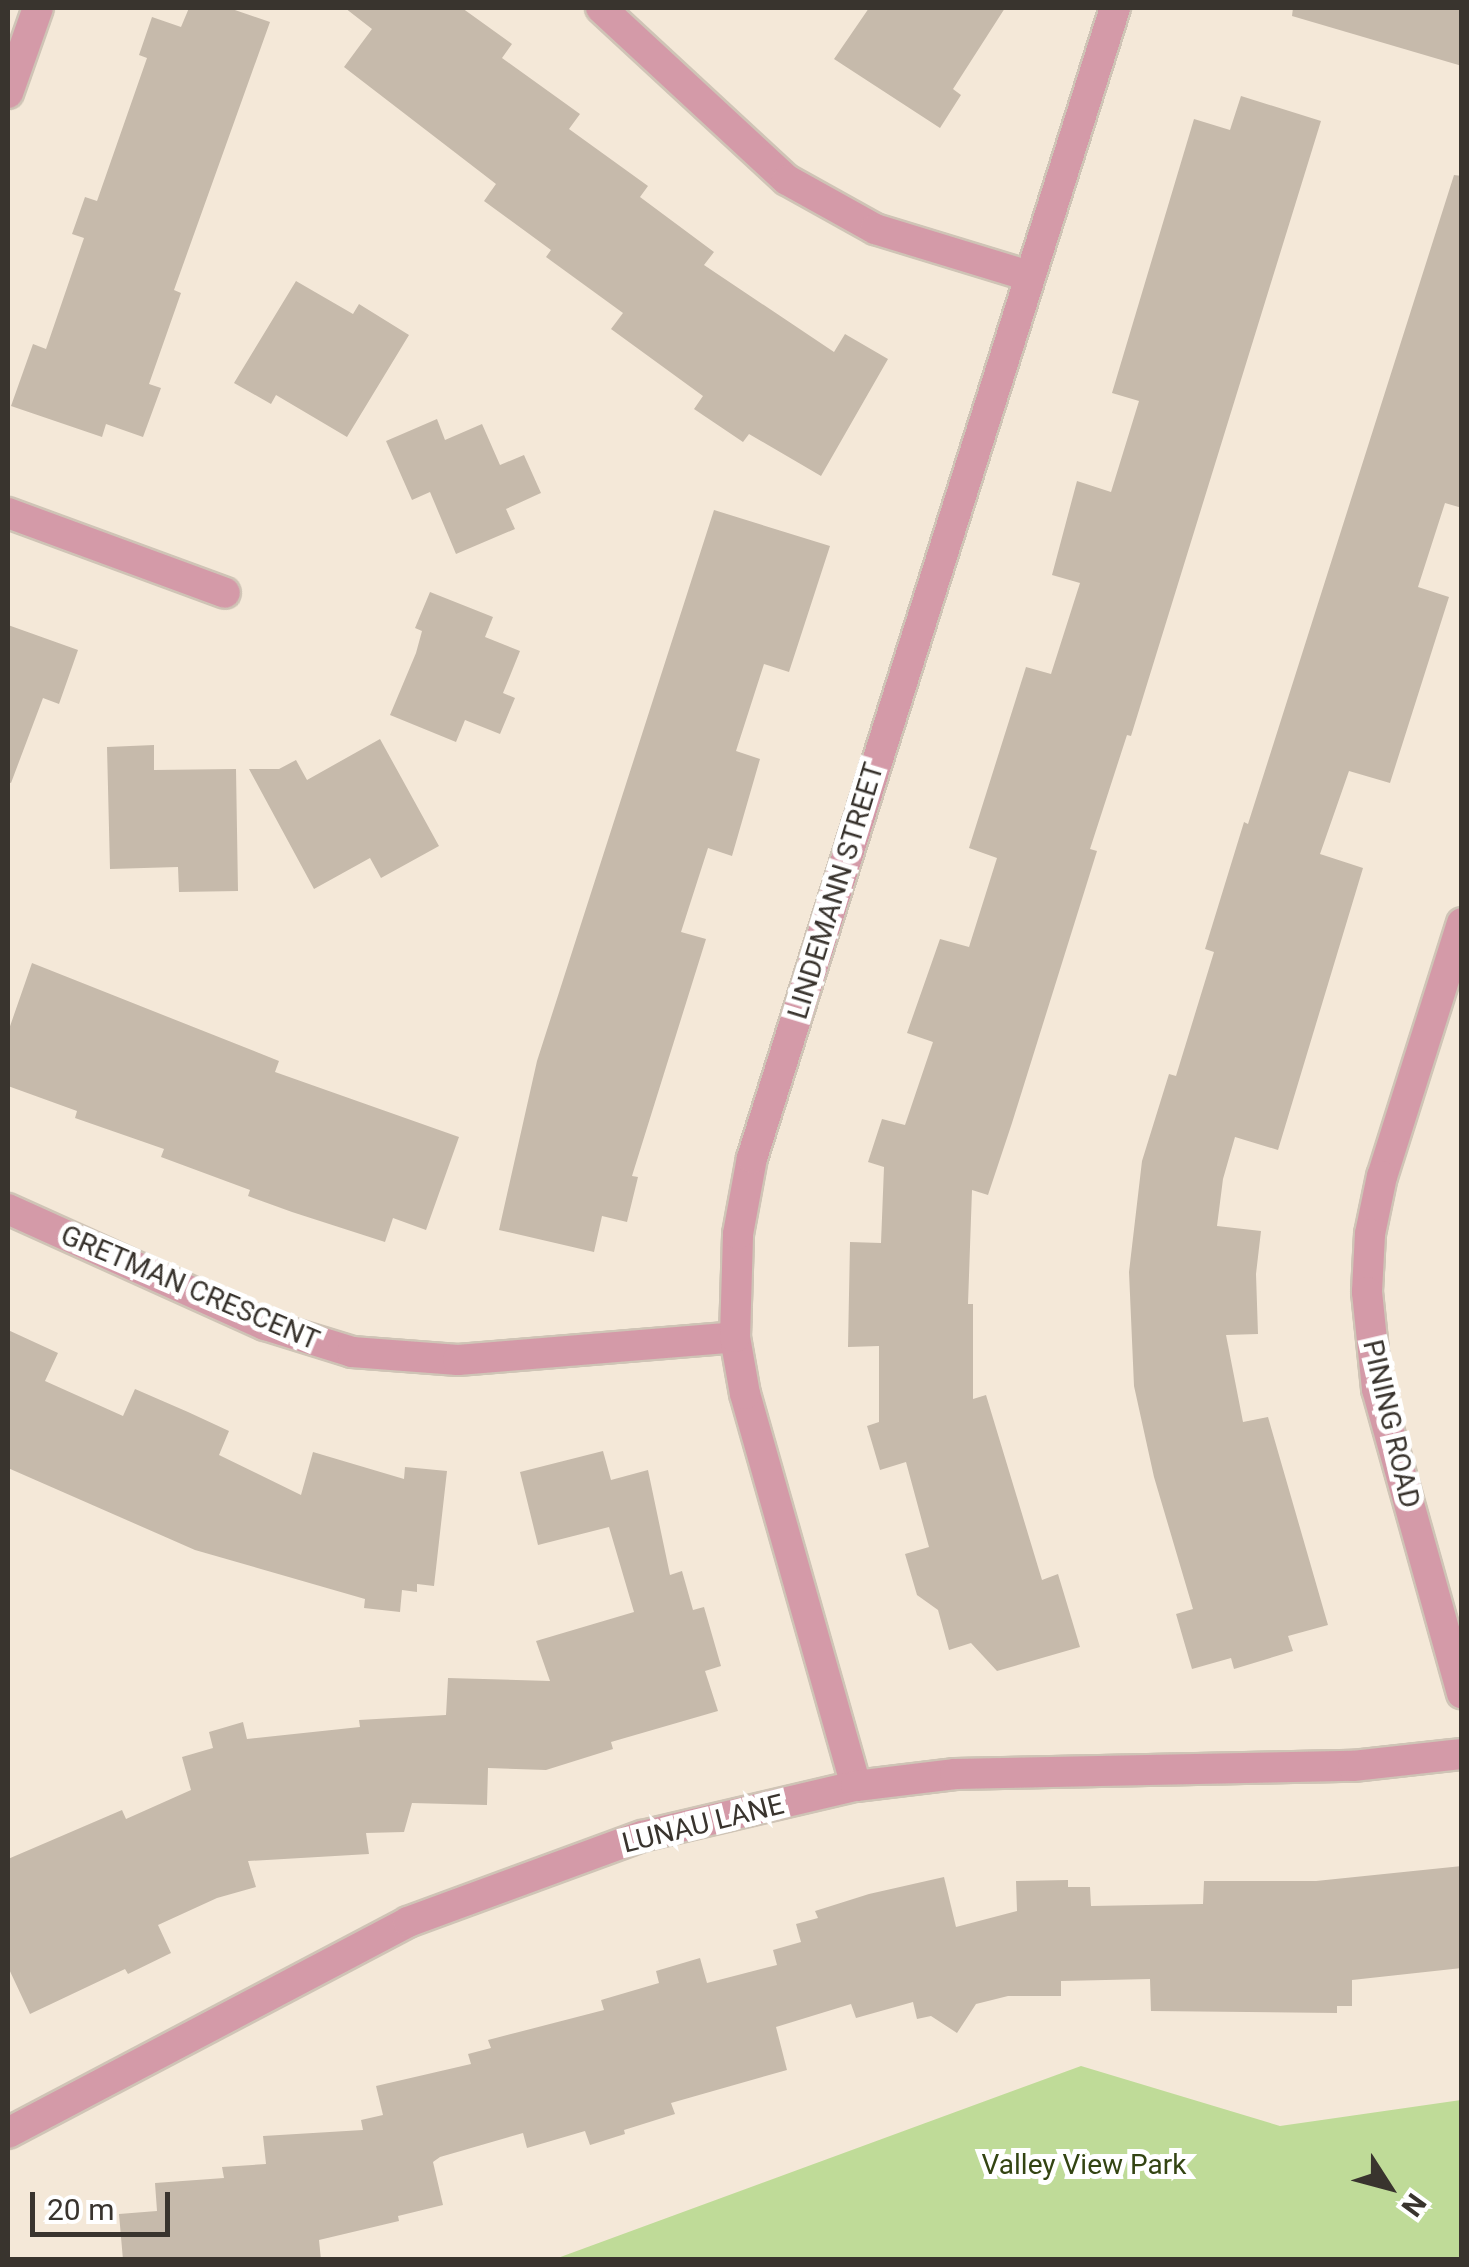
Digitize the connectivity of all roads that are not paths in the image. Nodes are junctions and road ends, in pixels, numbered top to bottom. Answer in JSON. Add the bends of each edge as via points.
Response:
{"nodes":[{"id":1,"x":38,"y":8,"type":"edge"},
{"id":2,"x":601,"y":8,"type":"edge"},
{"id":3,"x":1115,"y":8,"type":"edge"},
{"id":4,"x":8,"y":93,"type":"edge"},
{"id":5,"x":1029,"y":276,"type":"junction"},
{"id":6,"x":8,"y":513,"type":"edge"},
{"id":7,"x":225,"y":593,"type":"dead end"},
{"id":8,"x":1462,"y":922,"type":"edge"},
{"id":9,"x":8,"y":1209,"type":"edge"},
{"id":10,"x":735,"y":1337,"type":"junction"},
{"id":11,"x":1462,"y":1693,"type":"edge"},
{"id":12,"x":1462,"y":1754,"type":"edge"},
{"id":13,"x":856,"y":1786,"type":"junction"},
{"id":14,"x":8,"y":2133,"type":"edge"}],
"edges":[{"from":1,"to":4,"type":"street"},
{"from":2,"to":5,"type":"street","via":[[787,180],[874,228]]},
{"from":3,"to":5,"type":"street","name":"LINDEMANN STREET"},
{"from":5,"to":10,"type":"street","name":"LINDEMANN STREET","via":[[752,1158],[738,1234]]},
{"from":6,"to":7,"type":"street"},
{"from":8,"to":11,"type":"street","name":"PINING ROAD","via":[[1382,1176],[1367,1292],[1377,1389]]},
{"from":9,"to":10,"type":"street","name":"GRETMAN CRESCENT","via":[[265,1325],[352,1352],[458,1360]]},
{"from":10,"to":13,"type":"street","name":"LINDEMANN STREET","via":[[745,1394]]},
{"from":12,"to":13,"type":"street","name":"LUNAU LANE","via":[[1354,1766],[955,1774]]},
{"from":13,"to":14,"type":"street","name":"LUNAU LANE","via":[[642,1836],[408,1922]]}]}
